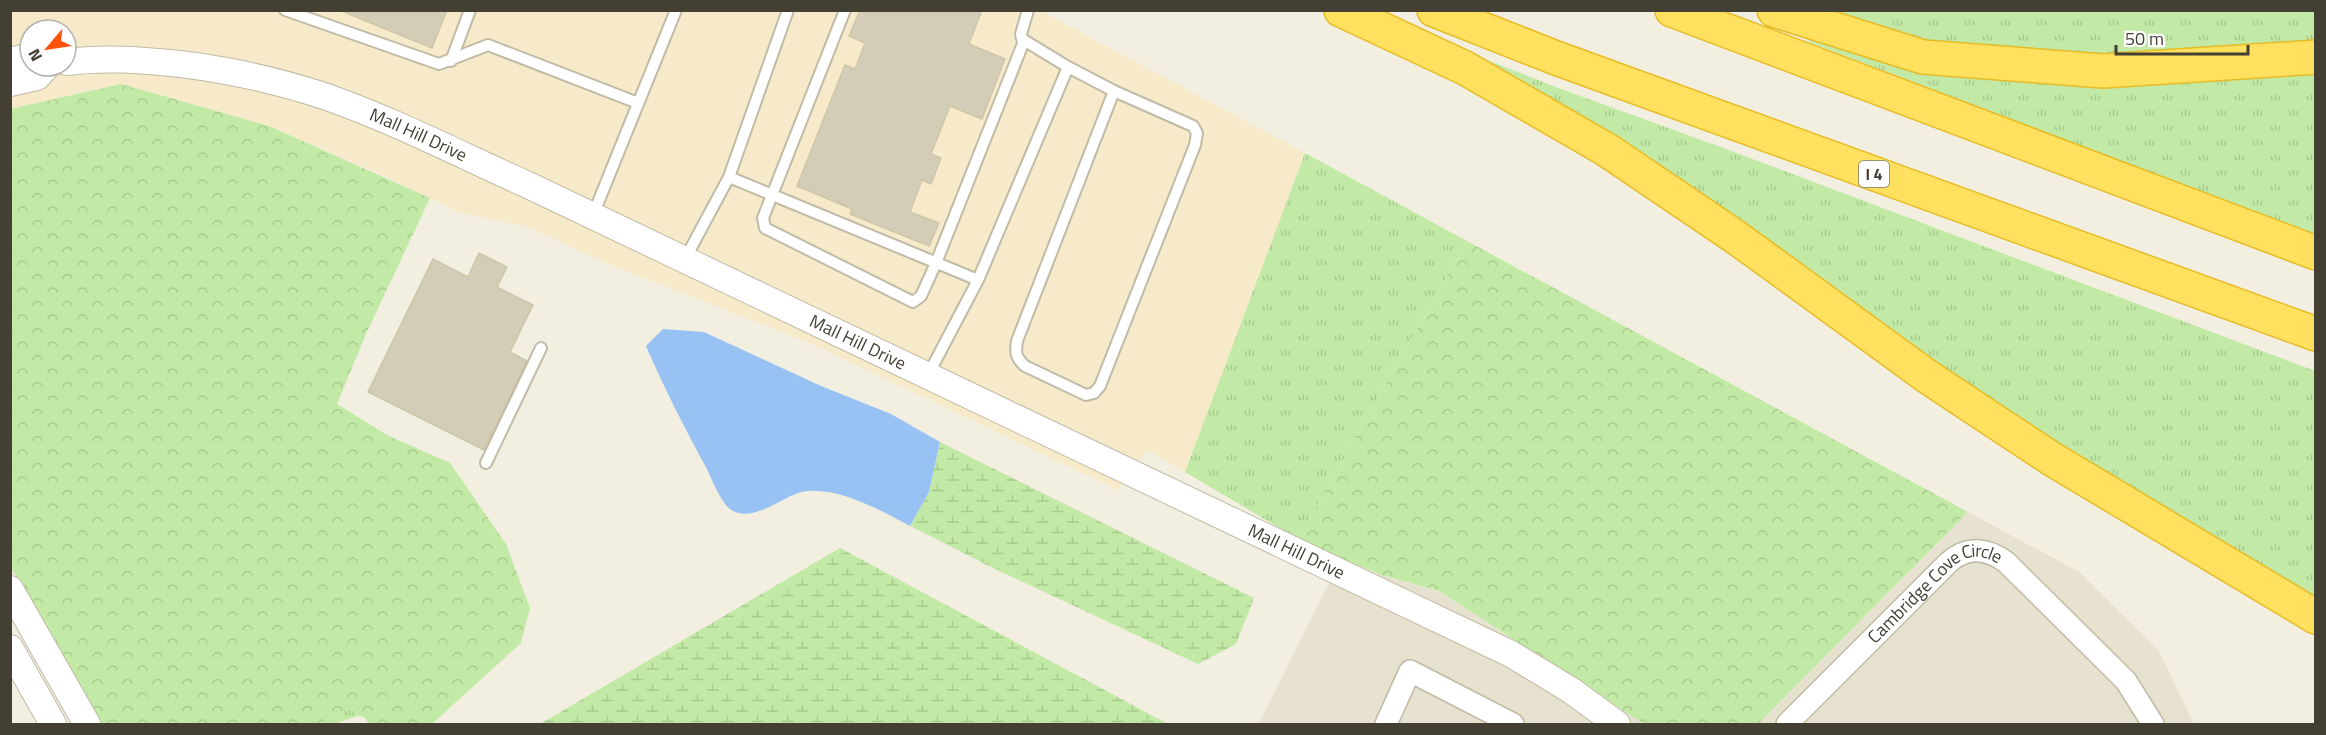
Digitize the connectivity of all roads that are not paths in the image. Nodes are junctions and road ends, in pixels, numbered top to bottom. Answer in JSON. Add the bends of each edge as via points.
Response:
{"nodes":[{"id":1,"x":285,"y":10,"type":"edge"},
{"id":2,"x":470,"y":10,"type":"edge"},
{"id":3,"x":676,"y":10,"type":"edge"},
{"id":4,"x":788,"y":10,"type":"edge"},
{"id":5,"x":845,"y":10,"type":"edge"},
{"id":6,"x":1028,"y":10,"type":"edge"},
{"id":7,"x":1341,"y":10,"type":"edge"},
{"id":8,"x":1434,"y":10,"type":"edge"},
{"id":9,"x":1672,"y":10,"type":"edge"},
{"id":10,"x":1774,"y":10,"type":"edge"},
{"id":11,"x":1024,"y":41,"type":"junction"},
{"id":12,"x":2313,"y":57,"type":"edge"},
{"id":13,"x":451,"y":61,"type":"junction"},
{"id":14,"x":78,"y":62,"type":"edge"},
{"id":15,"x":1068,"y":67,"type":"junction"},
{"id":16,"x":32,"y":78,"type":"edge"},
{"id":17,"x":10,"y":83,"type":"edge"},
{"id":18,"x":1114,"y":91,"type":"junction"},
{"id":19,"x":638,"y":103,"type":"junction"},
{"id":20,"x":729,"y":177,"type":"junction"},
{"id":21,"x":774,"y":195,"type":"junction"},
{"id":22,"x":593,"y":215,"type":"junction"},
{"id":23,"x":2316,"y":253,"type":"edge"},
{"id":24,"x":685,"y":260,"type":"junction"},
{"id":25,"x":936,"y":263,"type":"junction"},
{"id":26,"x":978,"y":280,"type":"junction"},
{"id":27,"x":2316,"y":334,"type":"edge"},
{"id":28,"x":541,"y":348,"type":"dead end"},
{"id":29,"x":928,"y":375,"type":"junction"},
{"id":30,"x":486,"y":463,"type":"dead end"},
{"id":31,"x":10,"y":589,"type":"edge"},
{"id":32,"x":2316,"y":617,"type":"edge"},
{"id":33,"x":10,"y":648,"type":"edge"},
{"id":34,"x":53,"y":724,"type":"edge"},
{"id":35,"x":87,"y":724,"type":"edge"},
{"id":36,"x":1386,"y":724,"type":"edge"},
{"id":37,"x":1513,"y":724,"type":"edge"},
{"id":38,"x":1617,"y":724,"type":"edge"},
{"id":39,"x":1788,"y":724,"type":"edge"},
{"id":40,"x":2154,"y":724,"type":"edge"}],
"edges":[{"from":1,"to":13,"type":"lane","via":[[439,64]]},
{"from":2,"to":13,"type":"lane"},
{"from":3,"to":19,"type":"lane"},
{"from":4,"to":20,"type":"lane"},
{"from":5,"to":21,"type":"lane"},
{"from":6,"to":11,"type":"lane","via":[[1021,34]]},
{"from":7,"to":32,"type":"highway","via":[[1465,68],[1607,150],[1737,238],[1928,377],[2043,453]]},
{"from":8,"to":27,"type":"highway","number":"I 4"},
{"from":9,"to":23,"type":"highway"},
{"from":10,"to":12,"type":"highway","via":[[1923,57],[2103,71]]},
{"from":11,"to":15,"type":"lane"},
{"from":11,"to":25,"type":"lane"},
{"from":13,"to":19,"type":"lane","via":[[488,45]]},
{"from":14,"to":22,"type":"street","name":"Mall Hill Drive","via":[[163,62],[271,81],[378,118]]},
{"from":15,"to":18,"type":"lane"},
{"from":15,"to":26,"type":"lane"},
{"from":16,"to":17,"type":"street"},
{"from":18,"to":18,"type":"lane","via":[[1193,126],[1197,133],[1100,386],[1086,395],[1025,366],[1017,360],[1015,352]]},
{"from":19,"to":22,"type":"lane"},
{"from":20,"to":21,"type":"lane"},
{"from":20,"to":24,"type":"lane"},
{"from":21,"to":25,"type":"lane"},
{"from":21,"to":25,"type":"lane","via":[[763,221],[765,228],[907,300],[913,302],[921,296]]},
{"from":22,"to":24,"type":"street","name":"Mall Hill Drive"},
{"from":24,"to":29,"type":"street","name":"Mall Hill Drive"},
{"from":25,"to":26,"type":"lane"},
{"from":26,"to":29,"type":"lane"},
{"from":28,"to":30,"type":"lane"},
{"from":29,"to":38,"type":"street","name":"Mall Hill Drive","via":[[1511,654]]},
{"from":31,"to":35,"type":"street"},
{"from":33,"to":34,"type":"street"},
{"from":36,"to":37,"type":"street","via":[[1410,671]]},
{"from":39,"to":40,"type":"street","name":"Cambridge Cove Circle","via":[[1949,562],[1962,553],[1984,550],[2006,562],[2126,681]]}]}
